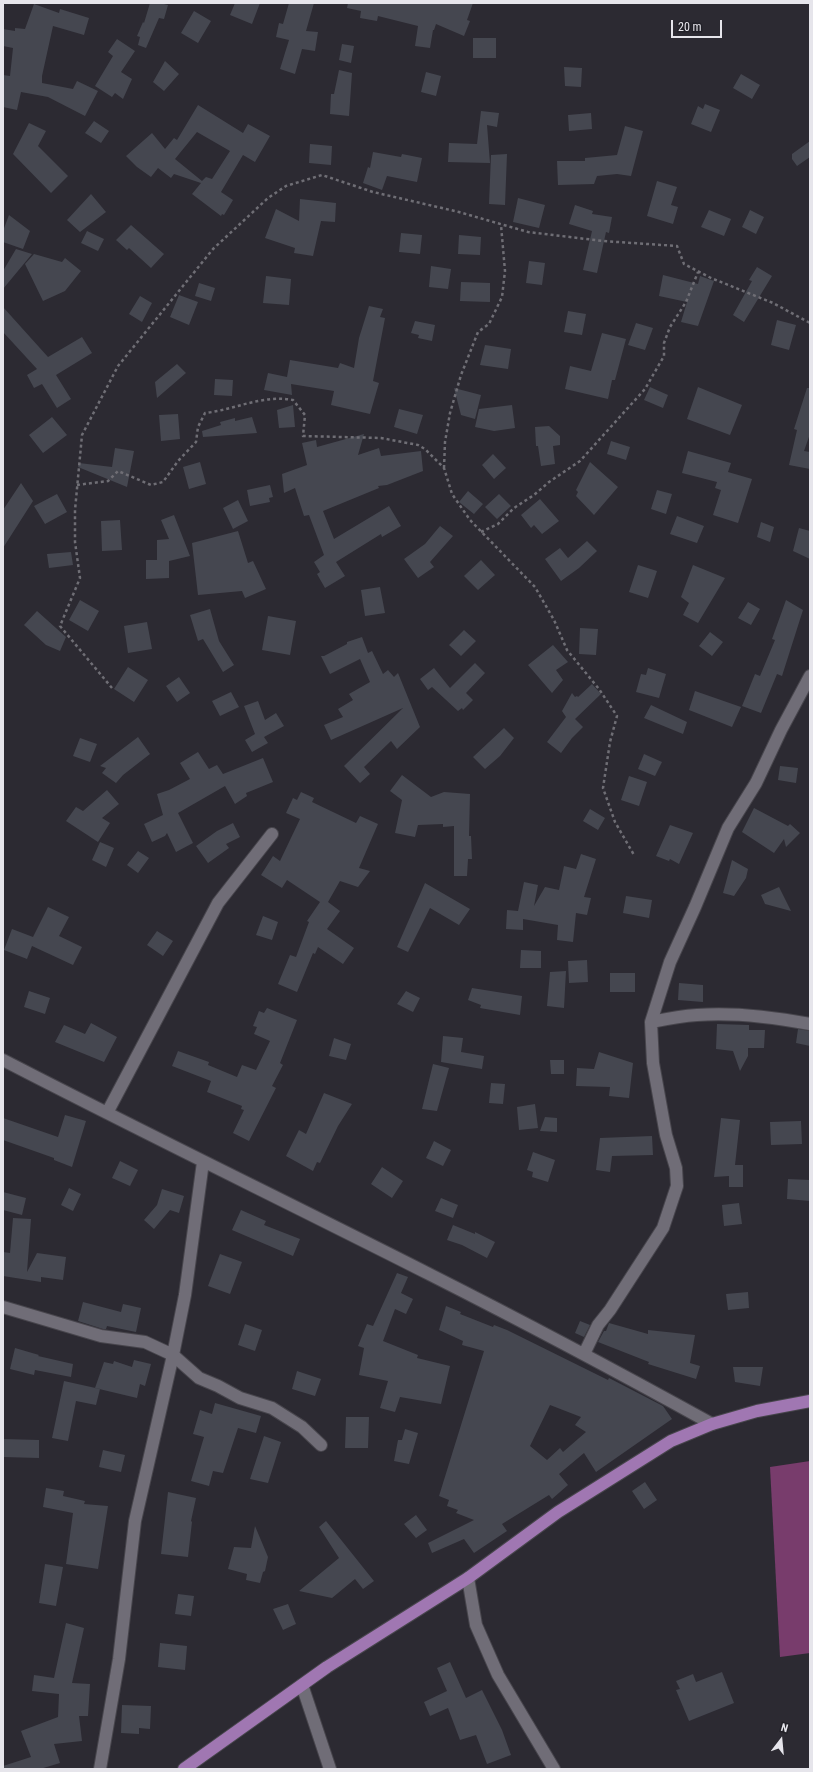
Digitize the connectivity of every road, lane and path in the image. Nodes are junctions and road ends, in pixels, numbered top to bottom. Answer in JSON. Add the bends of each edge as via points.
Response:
{"nodes":[{"id":1,"x":501,"y":225,"type":"junction"},
{"id":2,"x":698,"y":272,"type":"junction"},
{"id":3,"x":810,"y":323,"type":"edge"},
{"id":4,"x":444,"y":468,"type":"junction"},
{"id":5,"x":78,"y":485,"type":"junction"},
{"id":6,"x":482,"y":532,"type":"junction"},
{"id":7,"x":810,"y":676,"type":"edge"},
{"id":8,"x":112,"y":688,"type":"dead end"},
{"id":9,"x":272,"y":834,"type":"dead end"},
{"id":10,"x":634,"y":855,"type":"dead end"},
{"id":11,"x":651,"y":1022,"type":"junction"},
{"id":12,"x":810,"y":1024,"type":"edge"},
{"id":13,"x":3,"y":1060,"type":"edge"},
{"id":14,"x":107,"y":1113,"type":"junction"},
{"id":15,"x":203,"y":1162,"type":"junction"},
{"id":16,"x":3,"y":1308,"type":"edge"},
{"id":17,"x":584,"y":1354,"type":"junction"},
{"id":18,"x":173,"y":1355,"type":"junction"},
{"id":19,"x":810,"y":1401,"type":"edge"},
{"id":20,"x":712,"y":1424,"type":"junction"},
{"id":21,"x":321,"y":1445,"type":"dead end"},
{"id":22,"x":468,"y":1578,"type":"junction"},
{"id":23,"x":302,"y":1685,"type":"junction"},
{"id":24,"x":100,"y":1769,"type":"edge"},
{"id":25,"x":184,"y":1769,"type":"edge"},
{"id":26,"x":330,"y":1769,"type":"edge"},
{"id":27,"x":554,"y":1769,"type":"edge"}],
"edges":[{"from":1,"to":2,"type":"path","via":[[528,232],[568,237],[677,246],[684,264]]},
{"from":1,"to":4,"type":"path","via":[[505,271],[502,297],[489,324],[478,332],[461,375],[450,413]]},
{"from":1,"to":5,"type":"path","via":[[459,212],[373,192],[322,175],[286,186],[268,198],[213,249],[118,366],[82,435]]},
{"from":2,"to":3,"type":"path","via":[[773,303]]},
{"from":2,"to":6,"type":"path","via":[[686,302],[670,327],[664,343],[664,356],[645,389],[580,461],[514,508],[498,524]]},
{"from":4,"to":5,"type":"path","via":[[418,445],[381,438],[304,436],[305,415],[293,400],[283,398],[250,402],[222,411],[204,413],[198,427],[196,442],[178,460],[163,482],[151,485],[118,470],[108,481]]},
{"from":4,"to":6,"type":"path","via":[[452,494]]},
{"from":5,"to":8,"type":"path","via":[[75,542],[80,578],[60,626]]},
{"from":6,"to":10,"type":"path","via":[[535,587],[567,650],[617,716],[603,788],[615,822]]},
{"from":7,"to":11,"type":"street","via":[[756,783],[728,828],[670,962]]},
{"from":9,"to":14,"type":"street","via":[[218,904]]},
{"from":11,"to":12,"type":"street","via":[[696,1015],[734,1015],[766,1016]]},
{"from":11,"to":17,"type":"street","via":[[653,1063],[666,1135],[676,1168],[677,1186],[663,1228],[598,1325]]},
{"from":13,"to":14,"type":"street"},
{"from":14,"to":15,"type":"street"},
{"from":15,"to":17,"type":"street","via":[[428,1273]]},
{"from":15,"to":18,"type":"street","via":[[185,1295]]},
{"from":16,"to":18,"type":"street","via":[[101,1336],[145,1342]]},
{"from":17,"to":20,"type":"street"},
{"from":18,"to":21,"type":"street","via":[[199,1378],[240,1398],[272,1408],[302,1427]]},
{"from":18,"to":24,"type":"street","via":[[136,1521],[119,1659]]},
{"from":19,"to":20,"type":"main road","via":[[757,1411]]},
{"from":20,"to":22,"type":"main road","via":[[671,1442],[565,1507]]},
{"from":22,"to":23,"type":"main road"},
{"from":22,"to":27,"type":"street","via":[[476,1624],[498,1675]]},
{"from":23,"to":25,"type":"main road"},
{"from":23,"to":26,"type":"street"}]}
